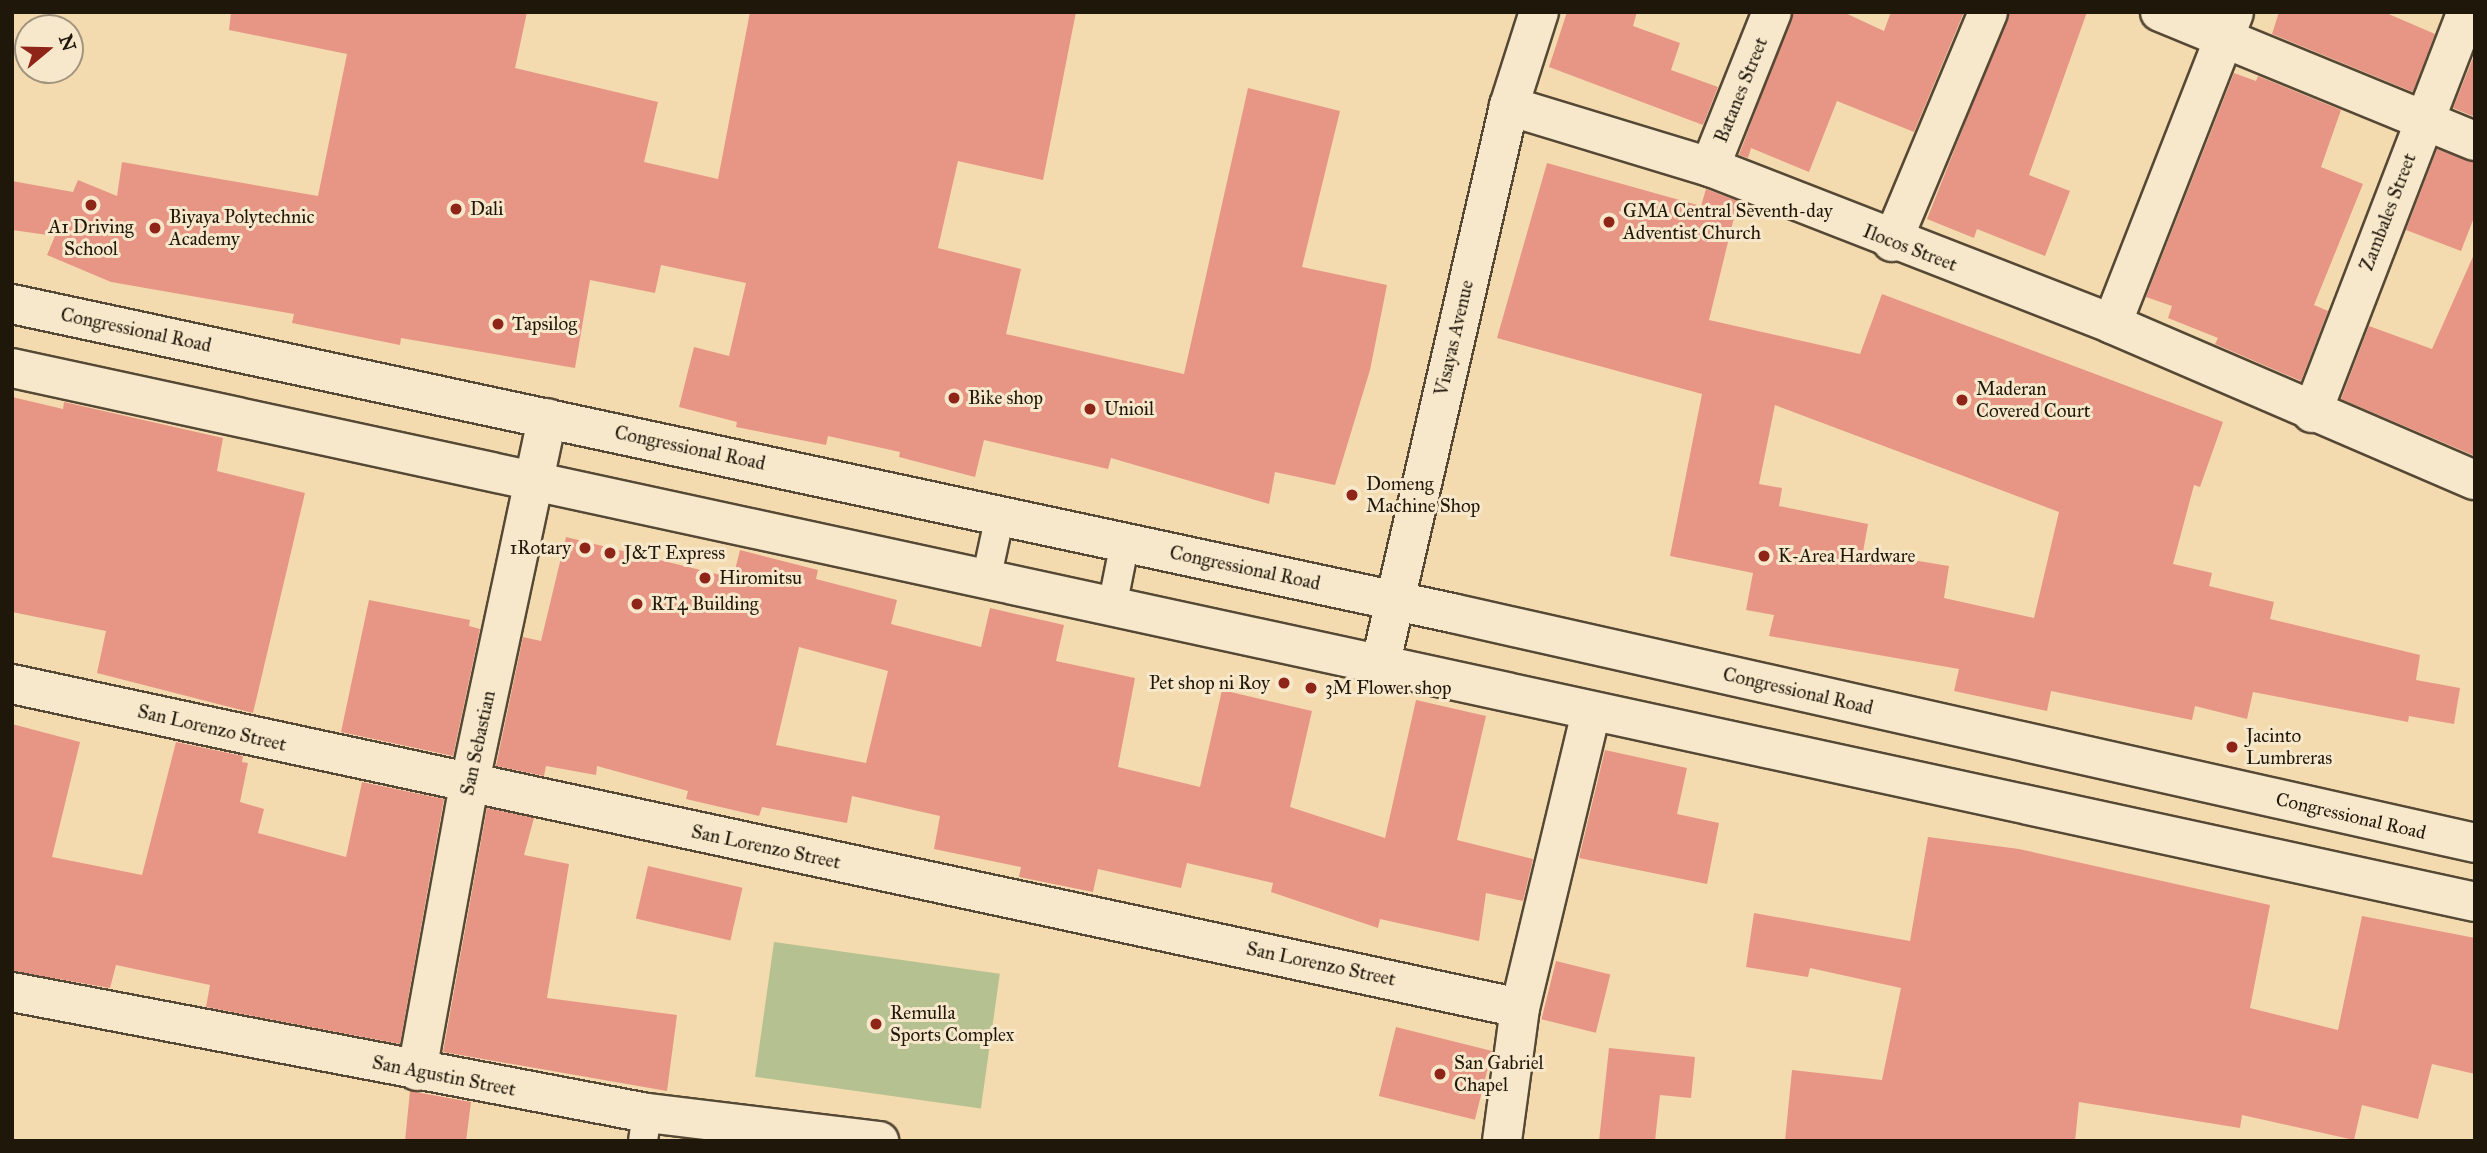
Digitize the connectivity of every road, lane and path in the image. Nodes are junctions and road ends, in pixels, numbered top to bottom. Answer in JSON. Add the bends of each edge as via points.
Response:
{"nodes":[{"id":1,"x":1539,"y":12,"type":"edge"},
{"id":2,"x":1772,"y":12,"type":"edge"},
{"id":3,"x":1988,"y":12,"type":"edge"},
{"id":4,"x":2160,"y":12,"type":"edge"},
{"id":5,"x":2467,"y":12,"type":"edge"},
{"id":6,"x":2230,"y":24,"type":"edge"},
{"id":7,"x":1509,"y":106,"type":"junction"},
{"id":8,"x":2424,"y":119,"type":"junction"},
{"id":9,"x":2475,"y":141,"type":"edge"},
{"id":10,"x":1710,"y":167,"type":"junction"},
{"id":11,"x":1892,"y":242,"type":"junction"},
{"id":12,"x":12,"y":303,"type":"edge"},
{"id":13,"x":2112,"y":324,"type":"junction"},
{"id":14,"x":12,"y":368,"type":"edge"},
{"id":15,"x":2312,"y":413,"type":"junction"},
{"id":16,"x":547,"y":418,"type":"junction"},
{"id":17,"x":2475,"y":480,"type":"edge"},
{"id":18,"x":534,"y":481,"type":"junction"},
{"id":19,"x":1000,"y":515,"type":"junction"},
{"id":20,"x":1125,"y":542,"type":"junction"},
{"id":21,"x":986,"y":580,"type":"junction"},
{"id":22,"x":1392,"y":600,"type":"junction"},
{"id":23,"x":1112,"y":607,"type":"junction"},
{"id":24,"x":1380,"y":666,"type":"junction"},
{"id":25,"x":12,"y":684,"type":"edge"},
{"id":26,"x":1591,"y":713,"type":"junction"},
{"id":27,"x":468,"y":786,"type":"junction"},
{"id":28,"x":2475,"y":844,"type":"edge"},
{"id":29,"x":2475,"y":902,"type":"edge"},
{"id":30,"x":12,"y":992,"type":"edge"},
{"id":31,"x":1520,"y":1008,"type":"junction"},
{"id":32,"x":417,"y":1071,"type":"junction"},
{"id":33,"x":645,"y":1127,"type":"edge"},
{"id":34,"x":878,"y":1141,"type":"edge"},
{"id":35,"x":1502,"y":1141,"type":"edge"}],
"edges":[{"from":1,"to":7,"type":"street","name":"Visayas Avenue"},
{"from":2,"to":10,"type":"street","name":"Batanes Street"},
{"from":3,"to":11,"type":"street"},
{"from":4,"to":6,"type":"street"},
{"from":5,"to":8,"type":"street","name":"Zambales Street"},
{"from":6,"to":8,"type":"street"},
{"from":6,"to":13,"type":"street"},
{"from":7,"to":10,"type":"street","name":"Ilocos Street"},
{"from":7,"to":22,"type":"street","name":"Visayas Avenue"},
{"from":8,"to":9,"type":"street"},
{"from":8,"to":15,"type":"street","name":"Zambales Street"},
{"from":10,"to":11,"type":"street","name":"Ilocos Street"},
{"from":11,"to":13,"type":"street","name":"Ilocos Street"},
{"from":12,"to":16,"type":"street","name":"Congressional Road"},
{"from":13,"to":15,"type":"street","name":"Ilocos Street"},
{"from":14,"to":18,"type":"street"},
{"from":15,"to":17,"type":"street","name":"Ilocos Street"},
{"from":16,"to":18,"type":"street","name":"San Sebastian"},
{"from":16,"to":19,"type":"street","name":"Congressional Road"},
{"from":18,"to":21,"type":"street"},
{"from":18,"to":27,"type":"street","name":"San Sebastian"},
{"from":19,"to":20,"type":"street","name":"Congressional Road"},
{"from":19,"to":21,"type":"lane"},
{"from":20,"to":22,"type":"street","name":"Congressional Road"},
{"from":20,"to":23,"type":"lane"},
{"from":21,"to":23,"type":"street"},
{"from":22,"to":24,"type":"street","name":"Visayas Avenue"},
{"from":22,"to":28,"type":"street","name":"Congressional Road"},
{"from":23,"to":24,"type":"street"},
{"from":24,"to":26,"type":"street"},
{"from":25,"to":27,"type":"street","name":"San Lorenzo Street"},
{"from":26,"to":29,"type":"street"},
{"from":26,"to":31,"type":"street"},
{"from":27,"to":31,"type":"street","name":"San Lorenzo Street"},
{"from":27,"to":32,"type":"street","name":"San Sebastian"},
{"from":30,"to":32,"type":"street","name":"San Agustin Street"},
{"from":31,"to":35,"type":"street"},
{"from":32,"to":33,"type":"street","name":"San Agustin Street"},
{"from":33,"to":34,"type":"street","name":"San Agustin Street"}]}
